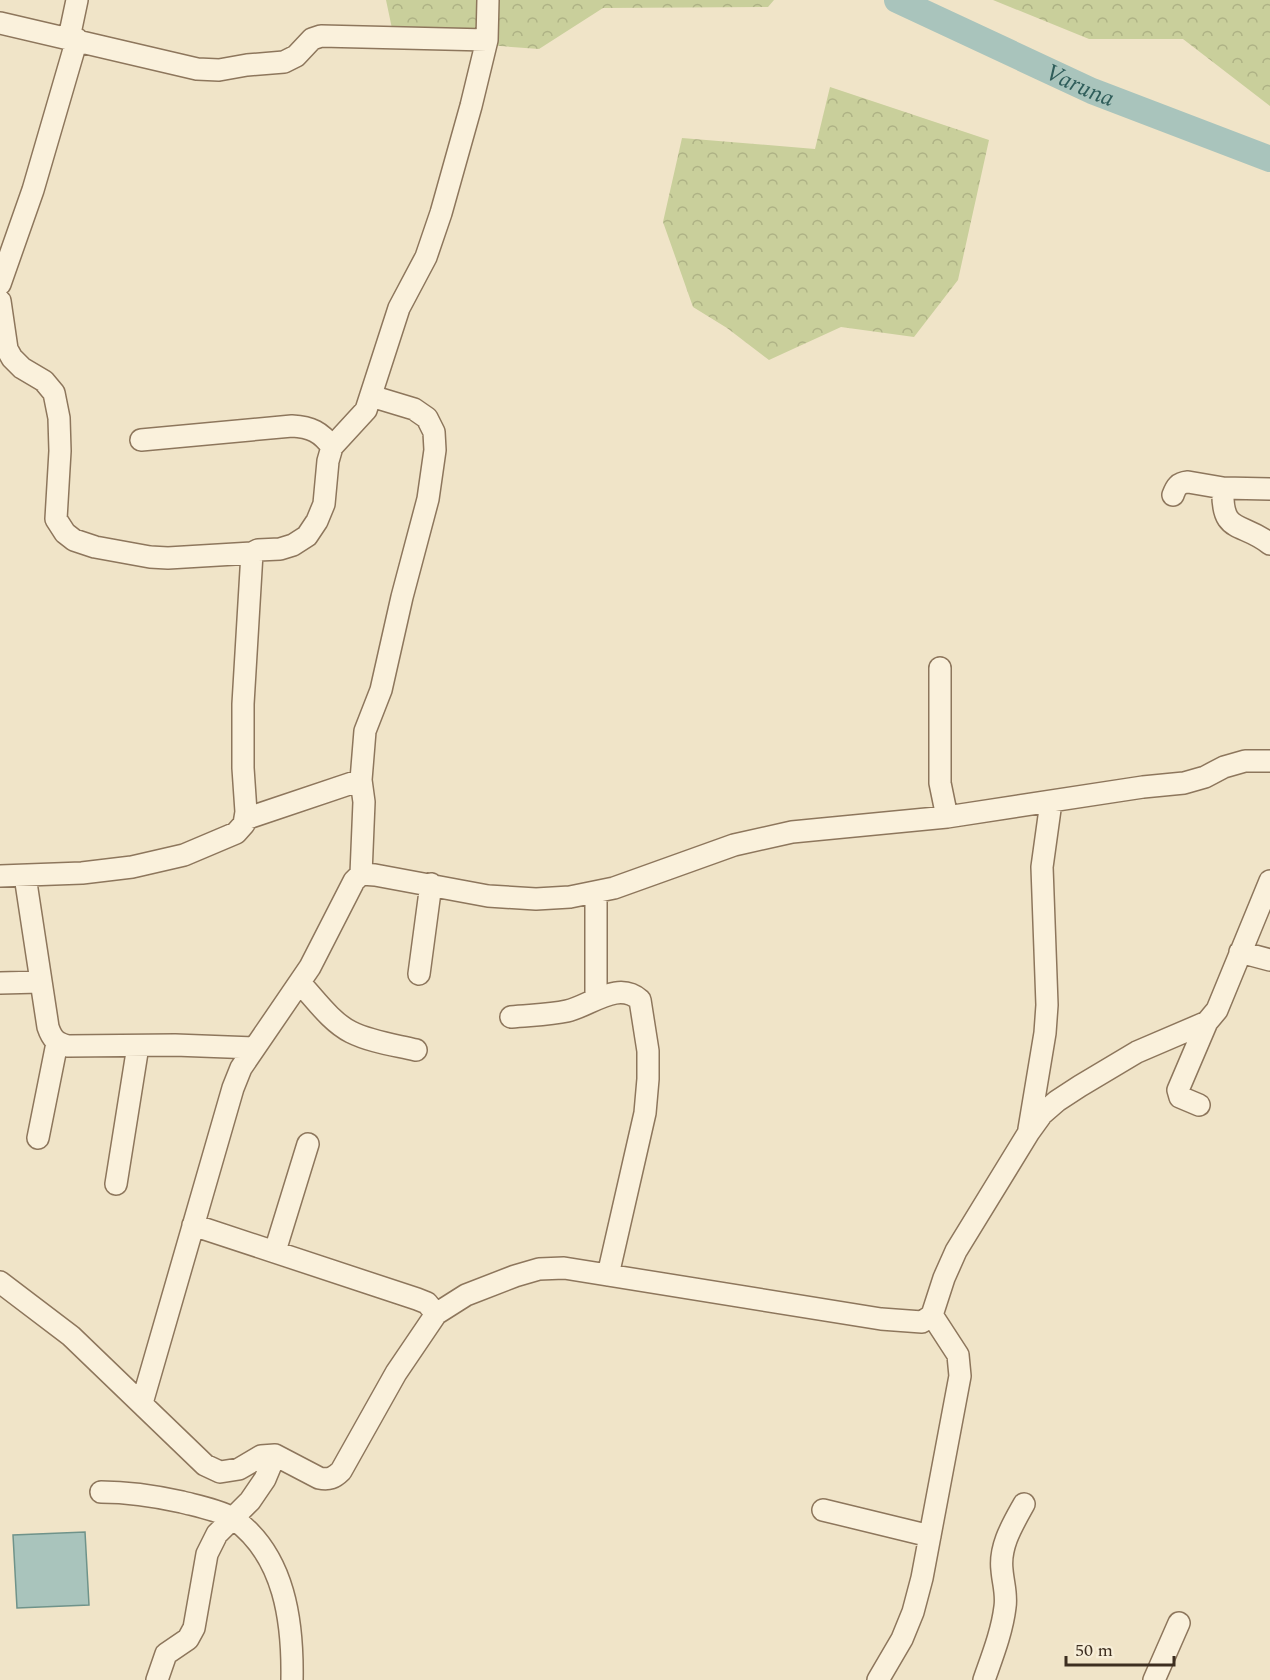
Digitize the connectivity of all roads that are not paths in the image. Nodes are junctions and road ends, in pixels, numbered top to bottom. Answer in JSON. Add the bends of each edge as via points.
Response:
{"nodes":[{"id":1,"x":77,"y":0,"type":"edge"},
{"id":2,"x":488,"y":0,"type":"edge"},
{"id":3,"x":0,"y":23,"type":"edge"},
{"id":4,"x":73,"y":38,"type":"junction"},
{"id":5,"x":487,"y":40,"type":"junction"},
{"id":6,"x":0,"y":284,"type":"edge"},
{"id":7,"x":0,"y":301,"type":"edge"},
{"id":8,"x":370,"y":396,"type":"junction"},
{"id":9,"x":141,"y":440,"type":"dead end"},
{"id":10,"x":332,"y":447,"type":"junction"},
{"id":11,"x":1223,"y":488,"type":"junction"},
{"id":12,"x":1270,"y":489,"type":"edge"},
{"id":13,"x":1173,"y":495,"type":"dead end"},
{"id":14,"x":1270,"y":544,"type":"edge"},
{"id":15,"x":252,"y":553,"type":"junction"},
{"id":16,"x":939,"y":668,"type":"dead end"},
{"id":17,"x":1270,"y":761,"type":"edge"},
{"id":18,"x":361,"y":780,"type":"junction"},
{"id":19,"x":1051,"y":802,"type":"junction"},
{"id":20,"x":947,"y":817,"type":"junction"},
{"id":21,"x":245,"y":819,"type":"junction"},
{"id":22,"x":361,"y":874,"type":"junction"},
{"id":23,"x":0,"y":876,"type":"edge"},
{"id":24,"x":25,"y":876,"type":"junction"},
{"id":25,"x":1270,"y":881,"type":"edge"},
{"id":26,"x":431,"y":884,"type":"junction"},
{"id":27,"x":596,"y":892,"type":"junction"},
{"id":28,"x":1240,"y":952,"type":"junction"},
{"id":29,"x":1270,"y":960,"type":"edge"},
{"id":30,"x":419,"y":974,"type":"dead end"},
{"id":31,"x":40,"y":982,"type":"junction"},
{"id":32,"x":0,"y":983,"type":"edge"},
{"id":33,"x":300,"y":983,"type":"junction"},
{"id":34,"x":596,"y":998,"type":"junction"},
{"id":35,"x":511,"y":1017,"type":"dead end"},
{"id":36,"x":1207,"y":1022,"type":"junction"},
{"id":37,"x":57,"y":1043,"type":"junction"},
{"id":38,"x":138,"y":1046,"type":"junction"},
{"id":39,"x":254,"y":1048,"type":"junction"},
{"id":40,"x":416,"y":1050,"type":"dead end"},
{"id":41,"x":1199,"y":1105,"type":"dead end"},
{"id":42,"x":1029,"y":1132,"type":"junction"},
{"id":43,"x":38,"y":1138,"type":"dead end"},
{"id":44,"x":308,"y":1144,"type":"dead end"},
{"id":45,"x":116,"y":1184,"type":"dead end"},
{"id":46,"x":193,"y":1225,"type":"junction"},
{"id":47,"x":274,"y":1251,"type":"junction"},
{"id":48,"x":608,"y":1275,"type":"junction"},
{"id":49,"x":0,"y":1282,"type":"edge"},
{"id":50,"x":436,"y":1314,"type":"junction"},
{"id":51,"x":932,"y":1315,"type":"junction"},
{"id":52,"x":142,"y":1402,"type":"junction"},
{"id":53,"x":275,"y":1455,"type":"junction"},
{"id":54,"x":101,"y":1492,"type":"dead end"},
{"id":55,"x":1024,"y":1504,"type":"dead end"},
{"id":56,"x":823,"y":1510,"type":"dead end"},
{"id":57,"x":233,"y":1518,"type":"junction"},
{"id":58,"x":930,"y":1536,"type":"junction"},
{"id":59,"x":1179,"y":1623,"type":"dead end"},
{"id":60,"x":1160,"y":1679,"type":"edge"},
{"id":61,"x":157,"y":1680,"type":"edge"},
{"id":62,"x":292,"y":1680,"type":"edge"},
{"id":63,"x":878,"y":1680,"type":"edge"},
{"id":64,"x":984,"y":1680,"type":"edge"}],
"edges":[{"from":1,"to":4,"type":"street"},
{"from":2,"to":5,"type":"street"},
{"from":3,"to":4,"type":"street"},
{"from":4,"to":5,"type":"street","via":[[197,69],[219,70],[284,62],[321,36]]},
{"from":4,"to":6,"type":"street","via":[[33,190]]},
{"from":5,"to":8,"type":"street","via":[[441,213],[426,257],[399,308]]},
{"from":7,"to":15,"type":"street","via":[[7,349],[12,358],[54,393],[60,451],[56,519],[65,534],[95,547],[168,558]]},
{"from":8,"to":10,"type":"street","via":[[366,410]]},
{"from":8,"to":18,"type":"street","via":[[414,409],[428,418],[435,450],[429,499],[381,690],[366,731]]},
{"from":9,"to":10,"type":"street","via":[[292,426],[316,431]]},
{"from":10,"to":15,"type":"street","via":[[324,504],[307,536],[293,545]]},
{"from":11,"to":12,"type":"street"},
{"from":11,"to":13,"type":"street","via":[[1182,482]]},
{"from":11,"to":14,"type":"street","via":[[1228,520]]},
{"from":15,"to":21,"type":"street","via":[[243,704]]},
{"from":16,"to":20,"type":"street","via":[[940,783]]},
{"from":17,"to":19,"type":"street","via":[[1245,761],[1184,783]]},
{"from":18,"to":21,"type":"street"},
{"from":18,"to":22,"type":"street"},
{"from":19,"to":20,"type":"street"},
{"from":19,"to":42,"type":"street","via":[[1042,867],[1047,1005]]},
{"from":20,"to":27,"type":"street","via":[[792,832],[734,845]]},
{"from":21,"to":24,"type":"street","via":[[236,833],[184,855],[132,867]]},
{"from":22,"to":26,"type":"street"},
{"from":22,"to":33,"type":"street"},
{"from":23,"to":24,"type":"street"},
{"from":24,"to":31,"type":"street"},
{"from":25,"to":28,"type":"street"},
{"from":26,"to":27,"type":"street","via":[[488,896],[536,899]]},
{"from":26,"to":30,"type":"street"},
{"from":27,"to":34,"type":"street"},
{"from":28,"to":29,"type":"street"},
{"from":28,"to":36,"type":"street","via":[[1216,1010]]},
{"from":31,"to":32,"type":"street"},
{"from":31,"to":37,"type":"street","via":[[48,1027]]},
{"from":33,"to":39,"type":"street"},
{"from":33,"to":40,"type":"street","via":[[351,1032]]},
{"from":34,"to":35,"type":"street","via":[[567,1011]]},
{"from":34,"to":48,"type":"street","via":[[627,992],[640,1000],[648,1051],[645,1113]]},
{"from":36,"to":41,"type":"street","via":[[1178,1090],[1180,1097]]},
{"from":36,"to":42,"type":"street","via":[[1137,1052],[1080,1086],[1042,1114]]},
{"from":37,"to":38,"type":"street"},
{"from":37,"to":43,"type":"street"},
{"from":38,"to":39,"type":"street"},
{"from":38,"to":45,"type":"street"},
{"from":39,"to":46,"type":"street","via":[[233,1088]]},
{"from":42,"to":51,"type":"street","via":[[956,1251]]},
{"from":44,"to":47,"type":"street"},
{"from":46,"to":47,"type":"street"},
{"from":46,"to":52,"type":"street"},
{"from":47,"to":50,"type":"street","via":[[417,1299],[427,1303]]},
{"from":48,"to":50,"type":"street","via":[[564,1268],[539,1269],[466,1295]]},
{"from":48,"to":51,"type":"street","via":[[908,1322],[922,1322]]},
{"from":49,"to":52,"type":"street","via":[[71,1336]]},
{"from":50,"to":53,"type":"street","via":[[396,1373],[337,1476],[319,1478]]},
{"from":51,"to":58,"type":"street","via":[[954,1346],[960,1376]]},
{"from":52,"to":53,"type":"street","via":[[205,1465],[220,1472],[239,1469],[261,1456]]},
{"from":53,"to":57,"type":"street","via":[[250,1501]]},
{"from":54,"to":57,"type":"street","via":[[146,1494]]},
{"from":55,"to":64,"type":"street","via":[[1002,1552],[1005,1607]]},
{"from":56,"to":58,"type":"street"},
{"from":57,"to":61,"type":"street","via":[[217,1534],[207,1554],[194,1628],[188,1639],[166,1654]]},
{"from":57,"to":62,"type":"street","via":[[259,1542],[284,1594],[291,1626]]},
{"from":58,"to":63,"type":"street","via":[[913,1612]]},
{"from":59,"to":60,"type":"street"}]}
